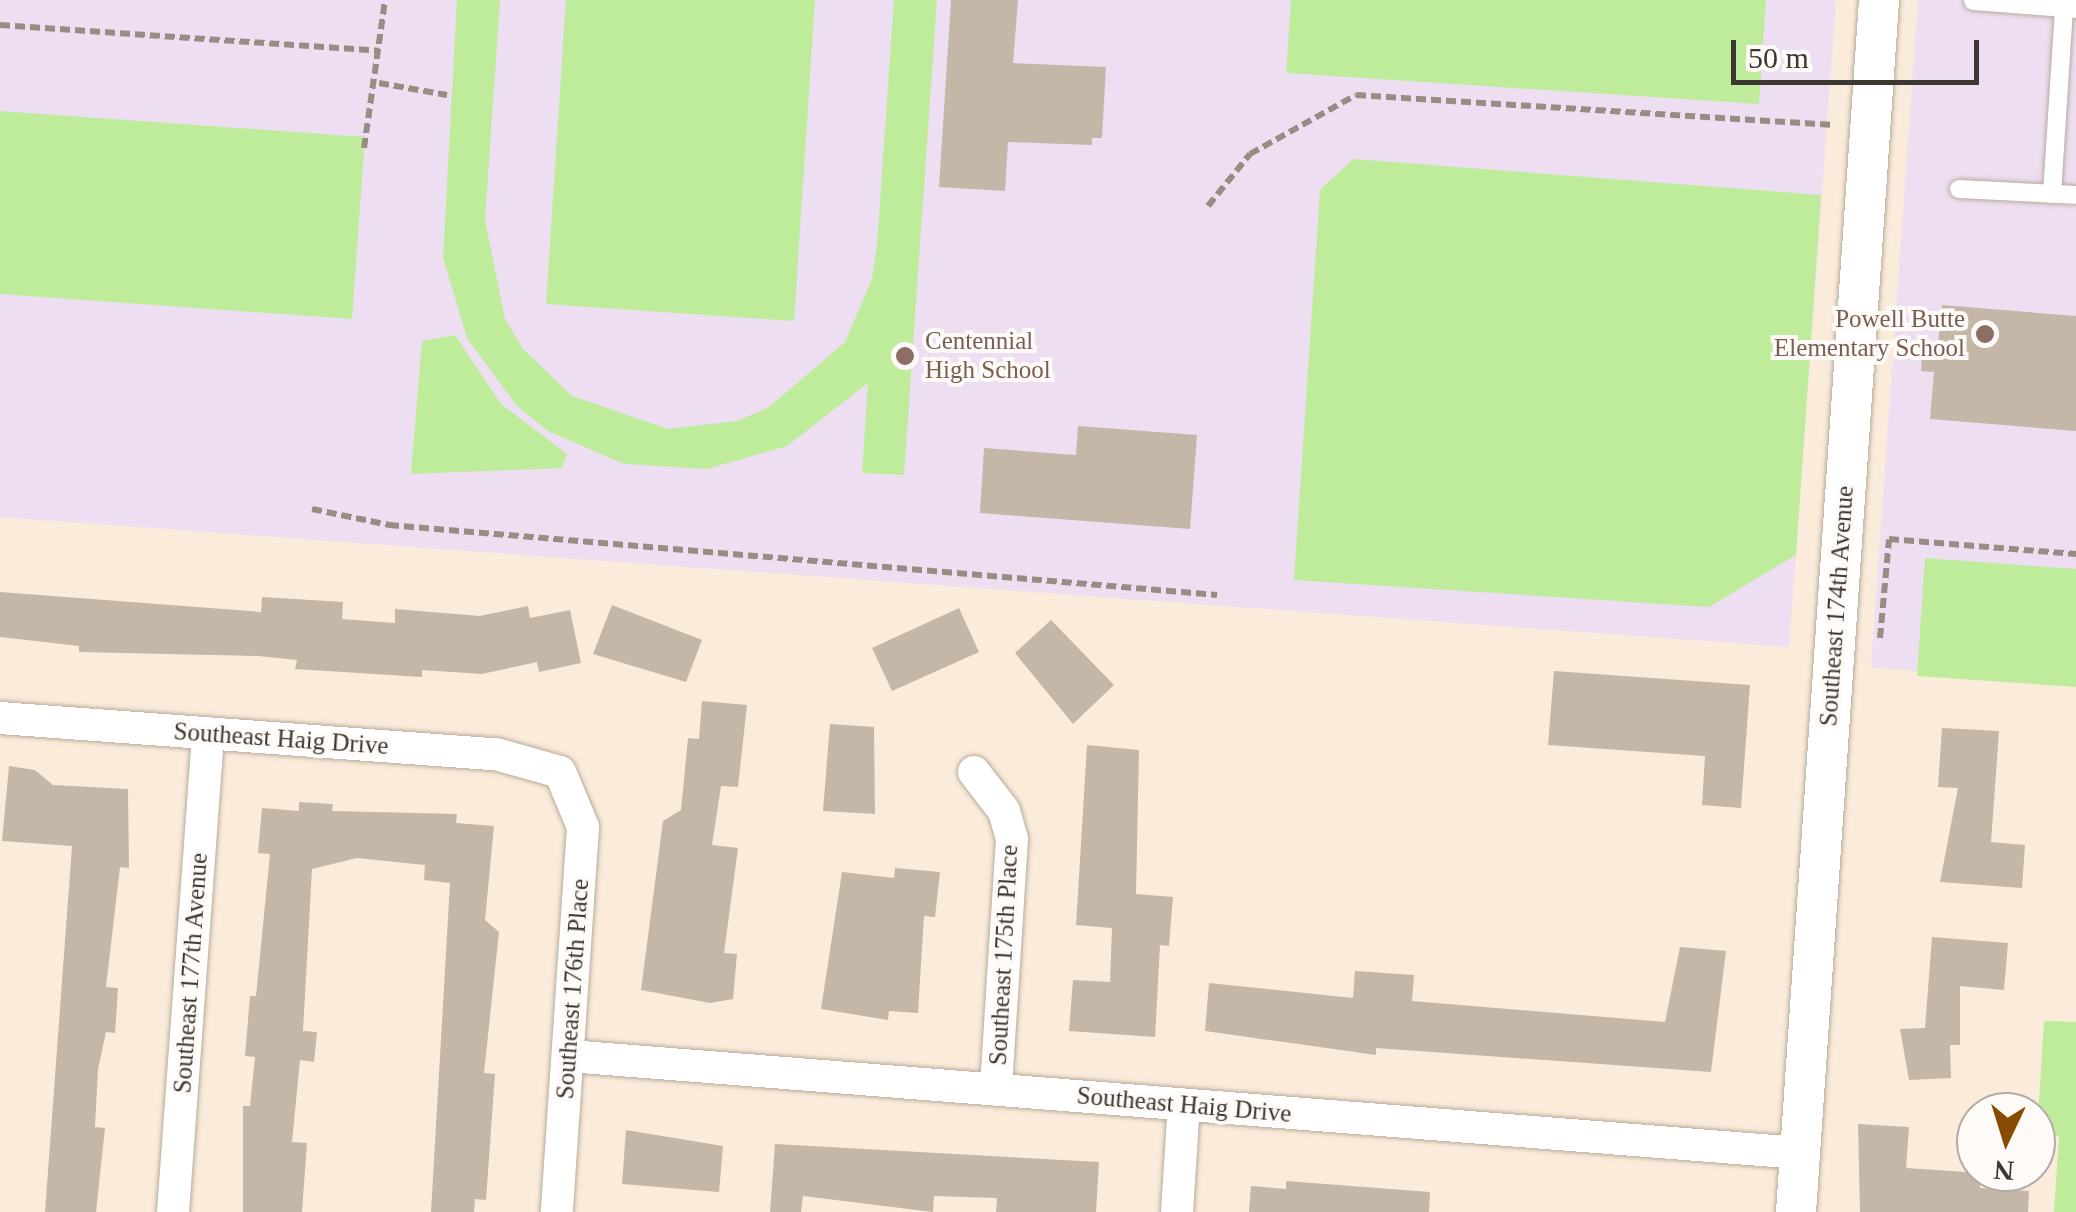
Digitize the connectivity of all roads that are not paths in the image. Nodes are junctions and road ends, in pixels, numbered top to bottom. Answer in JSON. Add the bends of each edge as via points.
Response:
{"nodes":[{"id":1,"x":1879,"y":0,"type":"edge"},
{"id":2,"x":1973,"y":1,"type":"edge"},
{"id":3,"x":2070,"y":8,"type":"edge"},
{"id":4,"x":1959,"y":189,"type":"dead end"},
{"id":5,"x":2052,"y":194,"type":"junction"},
{"id":6,"x":2076,"y":195,"type":"edge"},
{"id":7,"x":0,"y":718,"type":"edge"},
{"id":8,"x":208,"y":734,"type":"junction"},
{"id":9,"x":560,"y":772,"type":"joint"},
{"id":10,"x":974,"y":772,"type":"dead end"},
{"id":11,"x":569,"y":1056,"type":"junction"},
{"id":12,"x":996,"y":1090,"type":"junction"},
{"id":13,"x":1184,"y":1105,"type":"junction"},
{"id":14,"x":1800,"y":1153,"type":"junction"},
{"id":15,"x":173,"y":1212,"type":"edge"},
{"id":16,"x":557,"y":1212,"type":"edge"},
{"id":17,"x":1178,"y":1212,"type":"edge"},
{"id":18,"x":1796,"y":1212,"type":"edge"}],
"edges":[{"from":1,"to":14,"type":"street","name":"Southeast 174th Avenue"},
{"from":2,"to":3,"type":"lane"},
{"from":3,"to":5,"type":"lane"},
{"from":4,"to":5,"type":"lane"},
{"from":5,"to":6,"type":"lane"},
{"from":7,"to":8,"type":"street","name":"Southeast Haig Drive"},
{"from":8,"to":9,"type":"street","name":"Southeast Haig Drive","via":[[496,754]]},
{"from":8,"to":15,"type":"street","name":"Southeast 177th Avenue"},
{"from":9,"to":11,"type":"street","name":"Southeast 176th Place","via":[[576,796],[582,827]]},
{"from":10,"to":12,"type":"street","name":"Southeast 175th Place","via":[[1004,811],[1012,839]]},
{"from":11,"to":12,"type":"street","name":"Southeast Haig Drive"},
{"from":11,"to":16,"type":"street","name":"Southeast 176th Place"},
{"from":12,"to":13,"type":"street","name":"Southeast Haig Drive"},
{"from":13,"to":14,"type":"street","name":"Southeast Haig Drive"},
{"from":13,"to":17,"type":"street"},
{"from":14,"to":18,"type":"street","name":"Southeast 174th Avenue"}]}
